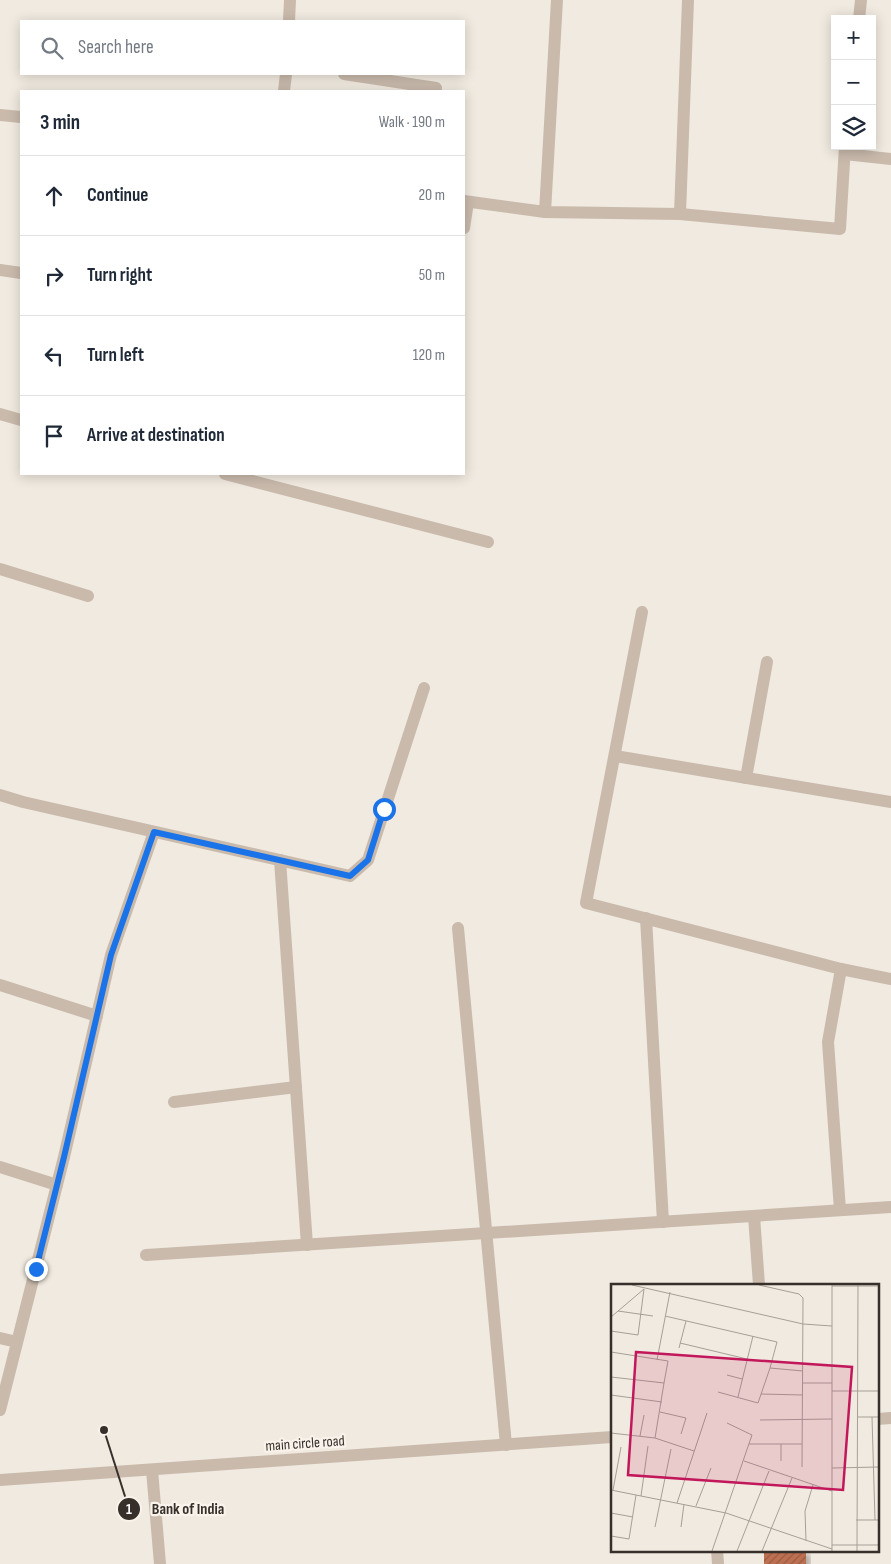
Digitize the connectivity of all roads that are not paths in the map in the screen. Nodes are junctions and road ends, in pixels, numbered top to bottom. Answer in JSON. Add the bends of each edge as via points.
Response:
{"nodes":[{"id":1,"x":290,"y":0,"type":"edge"},
{"id":2,"x":557,"y":0,"type":"edge"},
{"id":3,"x":688,"y":0,"type":"edge"},
{"id":4,"x":861,"y":0,"type":"edge"},
{"id":5,"x":859,"y":15,"type":"edge"},
{"id":6,"x":289,"y":20,"type":"edge"},
{"id":7,"x":286,"y":75,"type":"edge"},
{"id":8,"x":351,"y":75,"type":"edge"},
{"id":9,"x":436,"y":88,"type":"dead end"},
{"id":10,"x":284,"y":90,"type":"edge"},
{"id":11,"x":0,"y":115,"type":"edge"},
{"id":12,"x":20,"y":117,"type":"edge"},
{"id":13,"x":845,"y":150,"type":"edge"},
{"id":14,"x":891,"y":159,"type":"edge"},
{"id":15,"x":466,"y":201,"type":"edge"},
{"id":16,"x":546,"y":212,"type":"junction"},
{"id":17,"x":465,"y":214,"type":"edge"},
{"id":18,"x":680,"y":214,"type":"junction"},
{"id":19,"x":0,"y":270,"type":"edge"},
{"id":20,"x":20,"y":273,"type":"edge"},
{"id":21,"x":0,"y":414,"type":"edge"},
{"id":22,"x":20,"y":420,"type":"edge"},
{"id":23,"x":229,"y":475,"type":"edge"},
{"id":24,"x":488,"y":542,"type":"dead end"},
{"id":25,"x":0,"y":569,"type":"edge"},
{"id":26,"x":88,"y":596,"type":"dead end"},
{"id":27,"x":642,"y":612,"type":"dead end"},
{"id":28,"x":767,"y":662,"type":"dead end"},
{"id":29,"x":424,"y":688,"type":"dead end"},
{"id":30,"x":614,"y":756,"type":"junction"},
{"id":31,"x":746,"y":778,"type":"junction"},
{"id":32,"x":0,"y":795,"type":"edge"},
{"id":33,"x":891,"y":802,"type":"edge"},
{"id":34,"x":154,"y":832,"type":"junction"},
{"id":35,"x":280,"y":860,"type":"junction"},
{"id":36,"x":646,"y":918,"type":"junction"},
{"id":37,"x":458,"y":928,"type":"dead end"},
{"id":38,"x":841,"y":969,"type":"junction"},
{"id":39,"x":891,"y":979,"type":"edge"},
{"id":40,"x":0,"y":985,"type":"edge"},
{"id":41,"x":97,"y":1016,"type":"junction"},
{"id":42,"x":296,"y":1087,"type":"junction"},
{"id":43,"x":174,"y":1102,"type":"dead end"},
{"id":44,"x":0,"y":1167,"type":"edge"},
{"id":45,"x":57,"y":1185,"type":"junction"},
{"id":46,"x":891,"y":1207,"type":"edge"},
{"id":47,"x":840,"y":1210,"type":"junction"},
{"id":48,"x":754,"y":1216,"type":"junction"},
{"id":49,"x":663,"y":1222,"type":"junction"},
{"id":50,"x":487,"y":1233,"type":"junction"},
{"id":51,"x":307,"y":1245,"type":"junction"},
{"id":52,"x":146,"y":1255,"type":"dead end"},
{"id":53,"x":759,"y":1284,"type":"edge"},
{"id":54,"x":0,"y":1338,"type":"edge"},
{"id":55,"x":16,"y":1342,"type":"junction"},
{"id":56,"x":0,"y":1410,"type":"edge"},
{"id":57,"x":891,"y":1418,"type":"edge"},
{"id":58,"x":878,"y":1419,"type":"edge"},
{"id":59,"x":611,"y":1438,"type":"edge"},
{"id":60,"x":506,"y":1445,"type":"junction"},
{"id":61,"x":152,"y":1470,"type":"junction"},
{"id":62,"x":0,"y":1480,"type":"edge"},
{"id":63,"x":160,"y":1564,"type":"edge"}],
"edges":[{"from":1,"to":6,"type":"street"},
{"from":2,"to":16,"type":"street"},
{"from":3,"to":18,"type":"street"},
{"from":4,"to":5,"type":"street"},
{"from":7,"to":10,"type":"street"},
{"from":8,"to":9,"type":"street"},
{"from":11,"to":12,"type":"street"},
{"from":13,"to":14,"type":"street"},
{"from":13,"to":18,"type":"street","via":[[840,229]]},
{"from":15,"to":16,"type":"street"},
{"from":15,"to":17,"type":"street"},
{"from":16,"to":18,"type":"street"},
{"from":19,"to":20,"type":"street"},
{"from":21,"to":22,"type":"street"},
{"from":23,"to":24,"type":"street"},
{"from":25,"to":26,"type":"street"},
{"from":27,"to":30,"type":"street"},
{"from":28,"to":31,"type":"street"},
{"from":29,"to":35,"type":"street","via":[[368,860],[350,876]]},
{"from":30,"to":31,"type":"street"},
{"from":30,"to":36,"type":"street","via":[[586,903]]},
{"from":31,"to":33,"type":"street"},
{"from":32,"to":34,"type":"street"},
{"from":34,"to":35,"type":"street"},
{"from":34,"to":41,"type":"street","via":[[111,955]]},
{"from":35,"to":42,"type":"street"},
{"from":36,"to":38,"type":"street"},
{"from":36,"to":49,"type":"street"},
{"from":37,"to":50,"type":"street"},
{"from":38,"to":39,"type":"street"},
{"from":38,"to":47,"type":"street","via":[[828,1042]]},
{"from":40,"to":41,"type":"street"},
{"from":41,"to":45,"type":"street"},
{"from":42,"to":43,"type":"street"},
{"from":42,"to":51,"type":"street"},
{"from":44,"to":45,"type":"street"},
{"from":45,"to":55,"type":"street"},
{"from":46,"to":47,"type":"street"},
{"from":47,"to":48,"type":"street"},
{"from":48,"to":49,"type":"street"},
{"from":48,"to":53,"type":"street"},
{"from":49,"to":50,"type":"street"},
{"from":50,"to":51,"type":"street"},
{"from":50,"to":60,"type":"street"},
{"from":51,"to":52,"type":"street"},
{"from":54,"to":55,"type":"street"},
{"from":55,"to":56,"type":"street"},
{"from":57,"to":58,"type":"street"},
{"from":59,"to":60,"type":"street","name":"main circle road"},
{"from":60,"to":61,"type":"street","name":"main circle road"},
{"from":61,"to":62,"type":"street","name":"main circle road"},
{"from":61,"to":63,"type":"street"}]}
